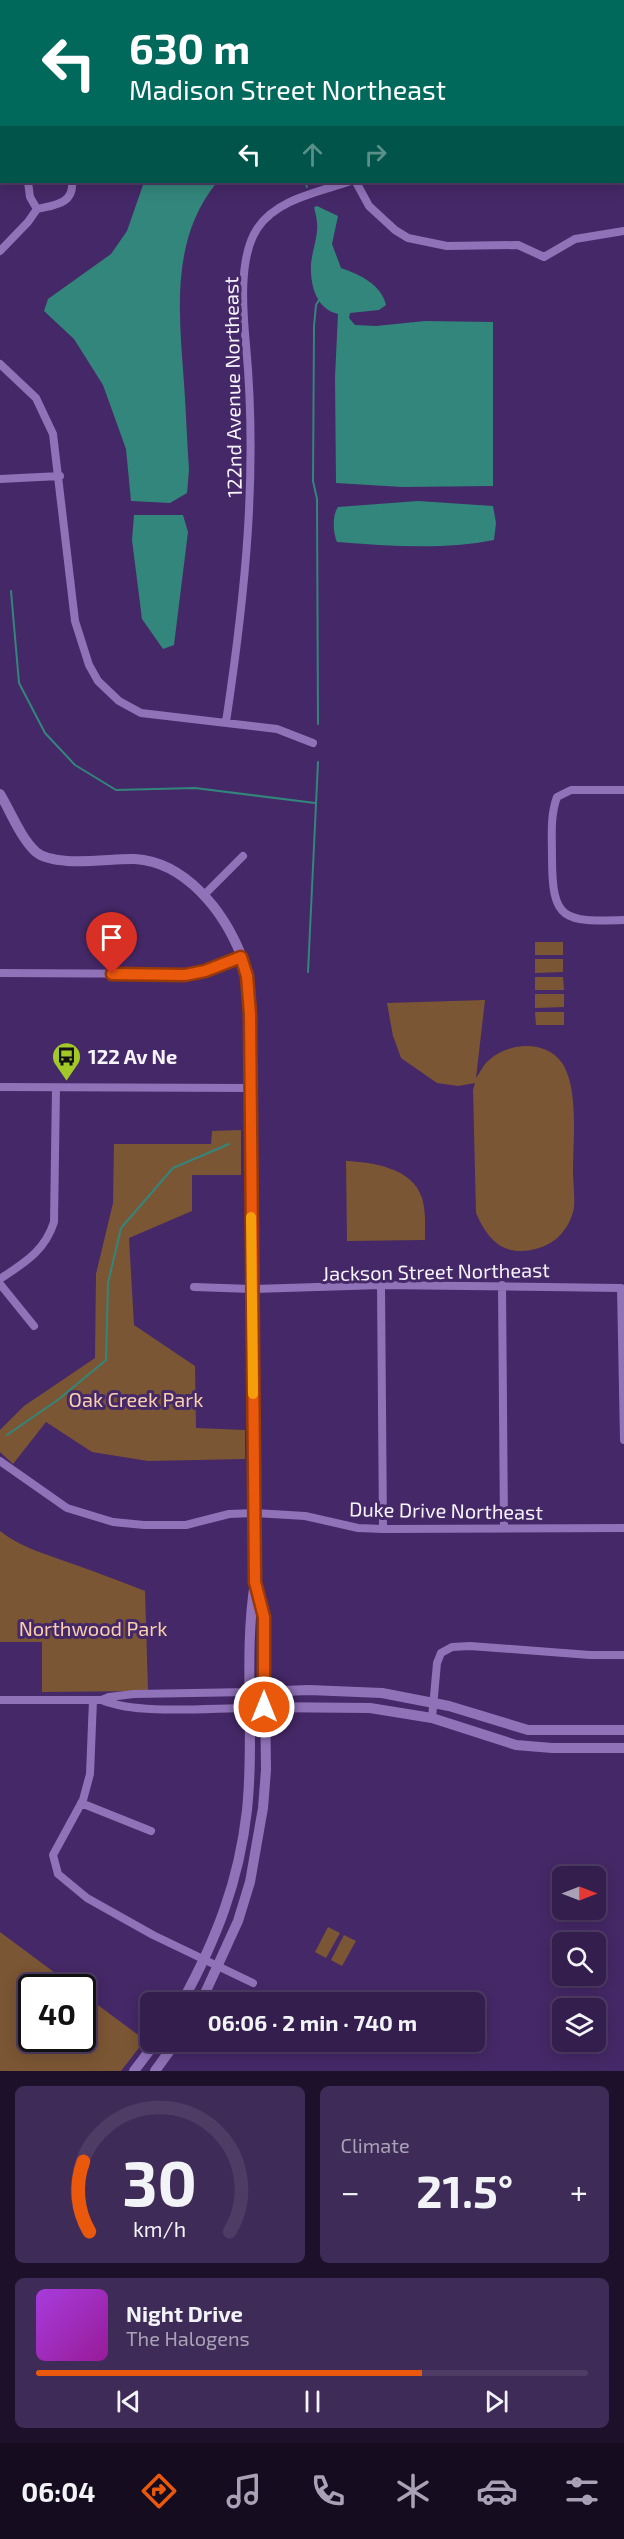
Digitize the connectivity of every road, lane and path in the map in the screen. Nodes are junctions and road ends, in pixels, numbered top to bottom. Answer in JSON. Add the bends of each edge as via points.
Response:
{"nodes":[{"id":1,"x":28,"y":183,"type":"edge"},
{"id":2,"x":72,"y":183,"type":"edge"},
{"id":3,"x":345,"y":183,"type":"edge"},
{"id":4,"x":357,"y":183,"type":"edge"},
{"id":5,"x":37,"y":209,"type":"junction"},
{"id":6,"x":624,"y":231,"type":"edge"},
{"id":7,"x":0,"y":251,"type":"edge"},
{"id":8,"x":0,"y":364,"type":"edge"},
{"id":9,"x":60,"y":476,"type":"junction"},
{"id":10,"x":0,"y":479,"type":"edge"},
{"id":11,"x":226,"y":722,"type":"junction"},
{"id":12,"x":313,"y":743,"type":"dead end"},
{"id":13,"x":624,"y":790,"type":"edge"},
{"id":14,"x":0,"y":794,"type":"edge"},
{"id":15,"x":243,"y":856,"type":"dead end"},
{"id":16,"x":204,"y":895,"type":"junction"},
{"id":17,"x":624,"y":920,"type":"edge"},
{"id":18,"x":241,"y":957,"type":"junction"},
{"id":19,"x":0,"y":973,"type":"edge"},
{"id":20,"x":0,"y":1087,"type":"edge"},
{"id":21,"x":56,"y":1088,"type":"junction"},
{"id":22,"x":250,"y":1088,"type":"junction"},
{"id":23,"x":0,"y":1279,"type":"edge"},
{"id":24,"x":0,"y":1284,"type":"edge"},
{"id":25,"x":381,"y":1285,"type":"junction"},
{"id":26,"x":502,"y":1285,"type":"junction"},
{"id":27,"x":194,"y":1287,"type":"dead end"},
{"id":28,"x":252,"y":1290,"type":"junction"},
{"id":29,"x":34,"y":1326,"type":"dead end"},
{"id":30,"x":624,"y":1440,"type":"edge"},
{"id":31,"x":0,"y":1461,"type":"edge"},
{"id":32,"x":255,"y":1513,"type":"junction"},
{"id":33,"x":504,"y":1528,"type":"junction"},
{"id":34,"x":624,"y":1528,"type":"edge"},
{"id":35,"x":383,"y":1529,"type":"junction"},
{"id":36,"x":255,"y":1582,"type":"junction"},
{"id":37,"x":624,"y":1655,"type":"edge"},
{"id":38,"x":265,"y":1691,"type":"junction"},
{"id":39,"x":250,"y":1692,"type":"junction"},
{"id":40,"x":97,"y":1700,"type":"junction"},
{"id":41,"x":0,"y":1701,"type":"edge"},
{"id":42,"x":434,"y":1702,"type":"junction"},
{"id":43,"x":264,"y":1707,"type":"junction"},
{"id":44,"x":248,"y":1708,"type":"junction"},
{"id":45,"x":432,"y":1718,"type":"junction"},
{"id":46,"x":624,"y":1730,"type":"edge"},
{"id":47,"x":624,"y":1748,"type":"edge"},
{"id":48,"x":81,"y":1803,"type":"junction"},
{"id":49,"x":151,"y":1831,"type":"dead end"},
{"id":50,"x":205,"y":1959,"type":"junction"},
{"id":51,"x":219,"y":1967,"type":"junction"},
{"id":52,"x":253,"y":1983,"type":"dead end"},
{"id":53,"x":187,"y":1992,"type":"edge"},
{"id":54,"x":206,"y":1992,"type":"edge"},
{"id":55,"x":149,"y":2052,"type":"edge"},
{"id":56,"x":169,"y":2052,"type":"edge"},
{"id":57,"x":135,"y":2071,"type":"edge"},
{"id":58,"x":155,"y":2071,"type":"edge"}],
"edges":[{"from":1,"to":5,"type":"street"},
{"from":2,"to":5,"type":"street","via":[[72,191],[61,204]]},
{"from":3,"to":11,"type":"street","name":"122nd Avenue Northeast","via":[[279,208],[256,230],[249,249],[242,300],[252,459],[251,509]]},
{"from":4,"to":6,"type":"street","via":[[369,207],[380,218],[408,238],[427,243],[518,245],[544,257],[575,239]]},
{"from":5,"to":7,"type":"street"},
{"from":8,"to":9,"type":"street","via":[[36,398],[53,434]]},
{"from":9,"to":10,"type":"street"},
{"from":9,"to":11,"type":"street","via":[[75,621],[98,681],[119,701],[141,713]]},
{"from":11,"to":12,"type":"street","via":[[276,729]]},
{"from":13,"to":17,"type":"street","via":[[571,790],[557,797],[552,812],[552,884],[556,905],[568,915],[588,921]]},
{"from":14,"to":16,"type":"street","via":[[37,852],[68,860],[136,859],[158,863]]},
{"from":15,"to":16,"type":"street"},
{"from":16,"to":18,"type":"street","via":[[231,934]]},
{"from":18,"to":19,"type":"street","via":[[185,975]]},
{"from":18,"to":22,"type":"street","via":[[250,1005]]},
{"from":20,"to":21,"type":"street"},
{"from":21,"to":22,"type":"street"},
{"from":21,"to":23,"type":"street","via":[[54,1222],[50,1236],[39,1252]]},
{"from":22,"to":28,"type":"street"},
{"from":24,"to":29,"type":"street"},
{"from":25,"to":26,"type":"street","name":"Jackson Street Northeast"},
{"from":25,"to":28,"type":"street","name":"Jackson Street Northeast"},
{"from":25,"to":35,"type":"street"},
{"from":26,"to":30,"type":"street","name":"Jackson Street Northeast","via":[[621,1288]]},
{"from":26,"to":33,"type":"street"},
{"from":27,"to":28,"type":"street","name":"Jackson Street Northeast"},
{"from":28,"to":32,"type":"street"},
{"from":31,"to":32,"type":"street","name":"Duke Drive Northeast","via":[[67,1508],[113,1522],[186,1525],[229,1514]]},
{"from":32,"to":35,"type":"street","name":"Duke Drive Northeast","via":[[305,1516],[358,1528]]},
{"from":32,"to":36,"type":"street"},
{"from":33,"to":34,"type":"street","name":"Duke Drive Northeast"},
{"from":33,"to":35,"type":"street","name":"Duke Drive Northeast"},
{"from":36,"to":38,"type":"street","via":[[264,1617]]},
{"from":36,"to":39,"type":"street","via":[[249,1618]]},
{"from":37,"to":42,"type":"street","via":[[452,1647],[441,1653],[437,1663]]},
{"from":38,"to":39,"type":"street"},
{"from":38,"to":42,"type":"street","via":[[364,1691]]},
{"from":38,"to":43,"type":"street"},
{"from":39,"to":40,"type":"street","via":[[134,1694]]},
{"from":39,"to":44,"type":"street"},
{"from":40,"to":41,"type":"street"},
{"from":40,"to":44,"type":"street","via":[[134,1708]]},
{"from":40,"to":48,"type":"street","via":[[93,1760]]},
{"from":42,"to":45,"type":"street"},
{"from":42,"to":46,"type":"street","via":[[528,1730]]},
{"from":43,"to":44,"type":"street"},
{"from":43,"to":45,"type":"street","via":[[370,1708]]},
{"from":43,"to":51,"type":"street","via":[[266,1770],[258,1844],[238,1921]]},
{"from":44,"to":50,"type":"street","via":[[248,1785],[242,1843],[223,1915]]},
{"from":45,"to":47,"type":"street","via":[[516,1745]]},
{"from":48,"to":49,"type":"street"},
{"from":48,"to":50,"type":"street","via":[[53,1856],[58,1874],[90,1900]]},
{"from":50,"to":51,"type":"street"},
{"from":50,"to":53,"type":"street"},
{"from":51,"to":52,"type":"street"},
{"from":51,"to":54,"type":"street"},
{"from":55,"to":57,"type":"street"},
{"from":56,"to":58,"type":"street"}]}
